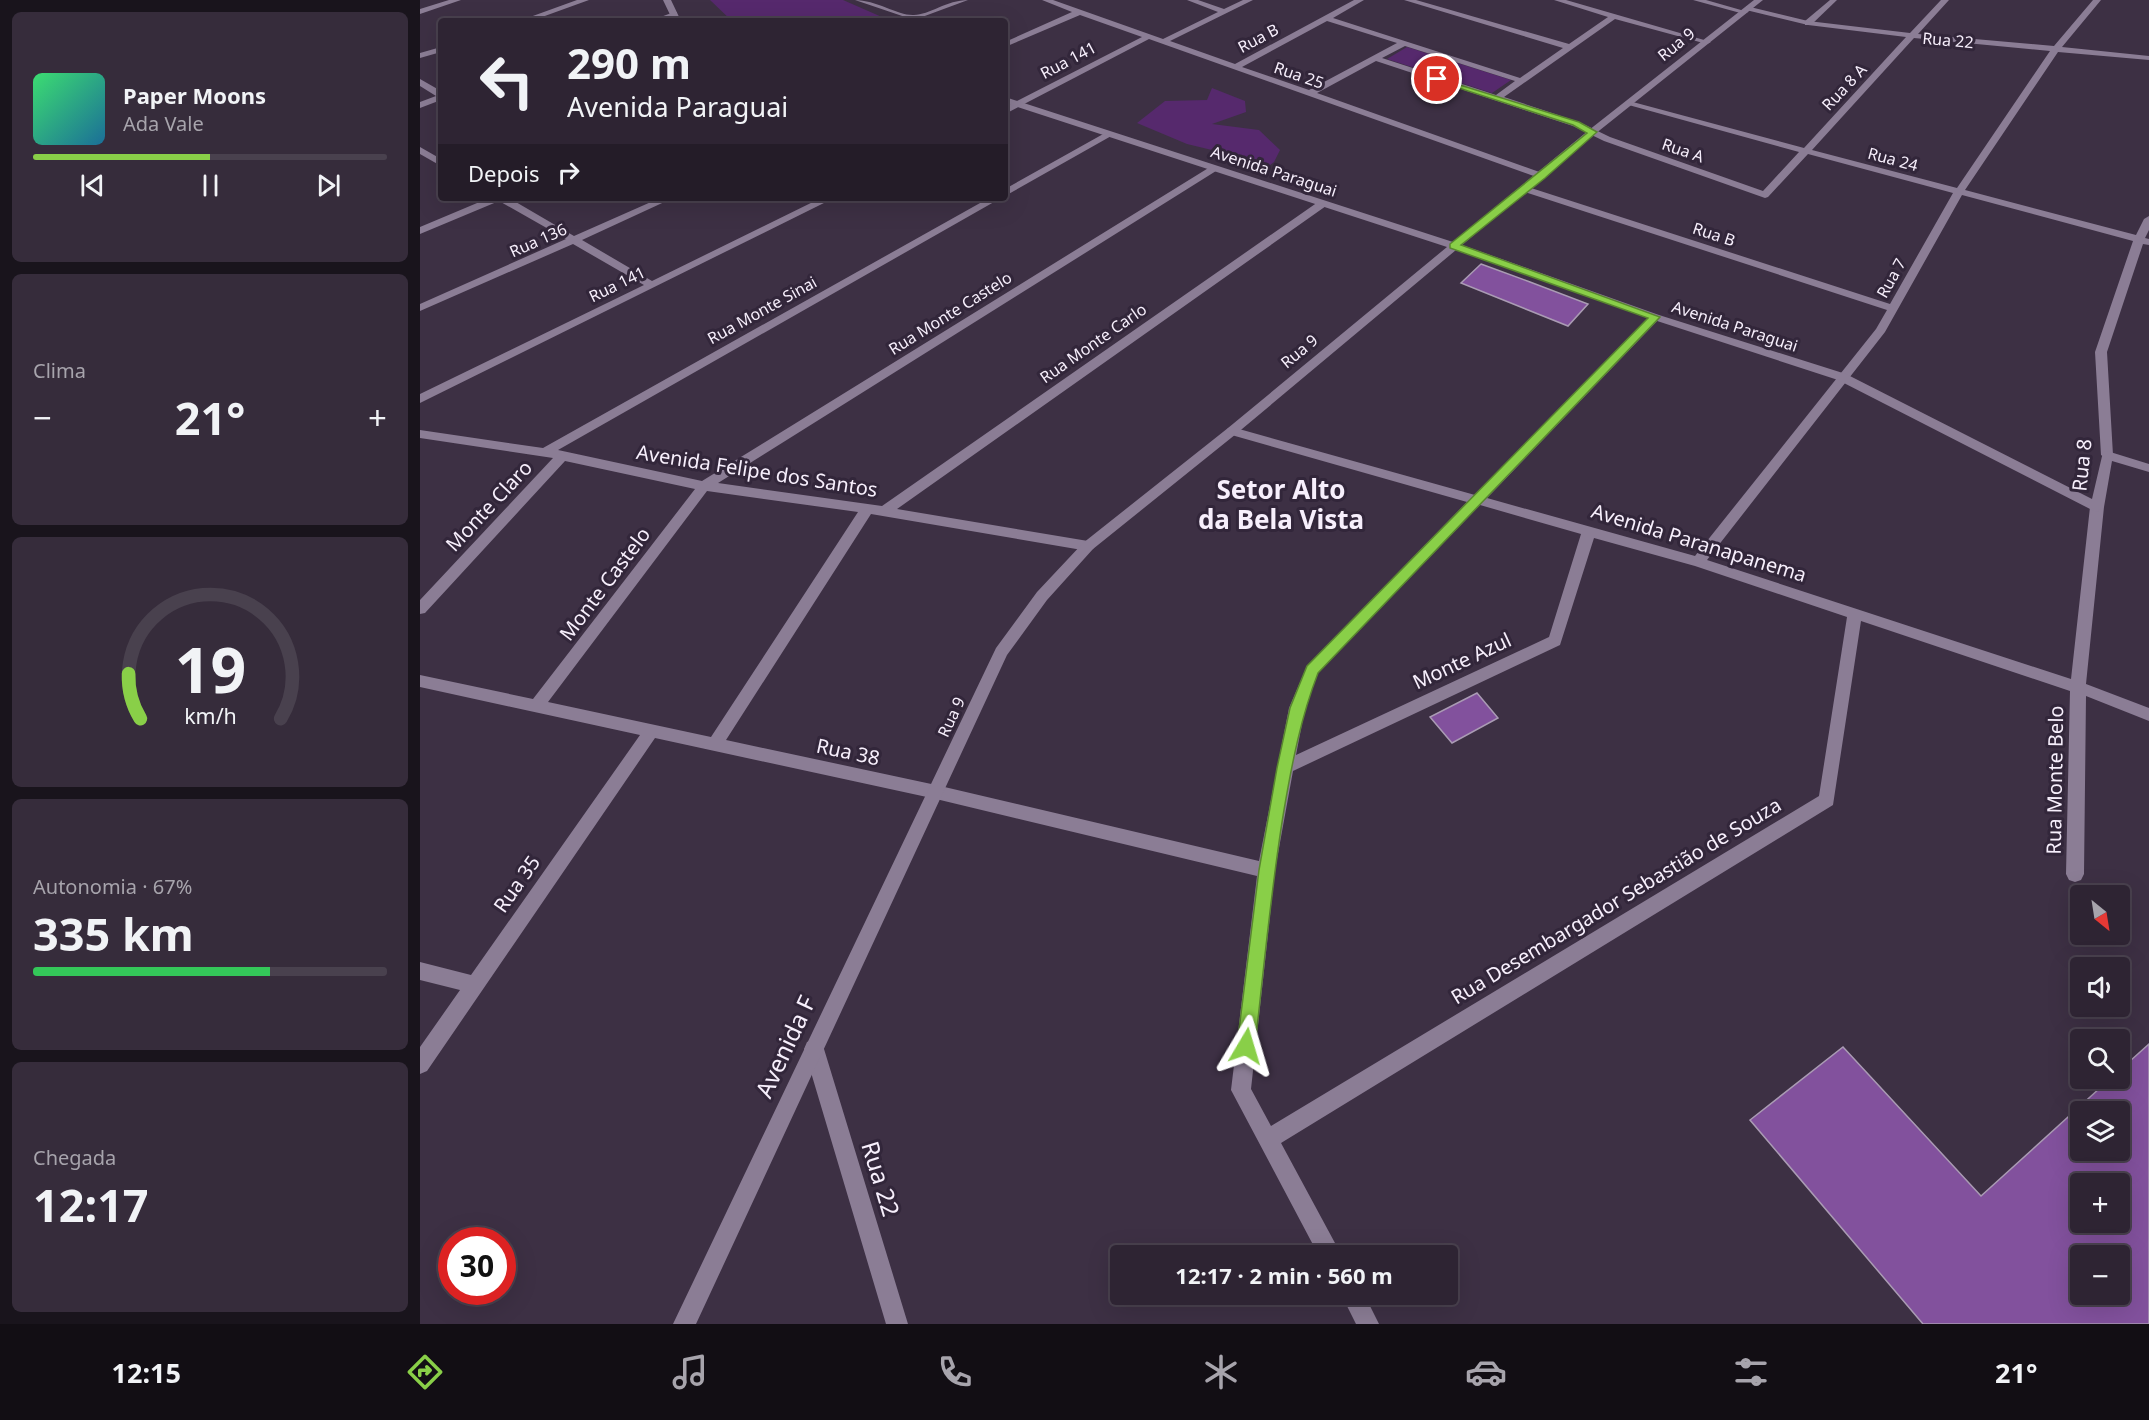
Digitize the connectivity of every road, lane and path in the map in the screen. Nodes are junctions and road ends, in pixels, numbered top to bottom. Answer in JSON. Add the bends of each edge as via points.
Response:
{"nodes":[{"id":1,"x":457,"y":0,"type":"edge"},
{"id":2,"x":585,"y":0,"type":"edge"},
{"id":3,"x":667,"y":0,"type":"edge"},
{"id":4,"x":859,"y":0,"type":"edge"},
{"id":5,"x":963,"y":0,"type":"edge"},
{"id":6,"x":1046,"y":0,"type":"edge"},
{"id":7,"x":1191,"y":0,"type":"edge"},
{"id":8,"x":1250,"y":0,"type":"edge"},
{"id":9,"x":1360,"y":0,"type":"edge"},
{"id":10,"x":1408,"y":0,"type":"edge"},
{"id":11,"x":1558,"y":0,"type":"edge"},
{"id":12,"x":1697,"y":0,"type":"edge"},
{"id":13,"x":1759,"y":0,"type":"edge"},
{"id":14,"x":1834,"y":0,"type":"edge"},
{"id":15,"x":1945,"y":0,"type":"edge"},
{"id":16,"x":2097,"y":0,"type":"edge"},
{"id":17,"x":1746,"y":10,"type":"junction"},
{"id":18,"x":420,"y":12,"type":"edge"},
{"id":19,"x":1079,"y":12,"type":"junction"},
{"id":20,"x":1226,"y":12,"type":"junction"},
{"id":21,"x":1614,"y":16,"type":"junction"},
{"id":22,"x":676,"y":17,"type":"edge"},
{"id":23,"x":532,"y":18,"type":"edge"},
{"id":24,"x":1327,"y":18,"type":"junction"},
{"id":25,"x":1808,"y":23,"type":"junction"},
{"id":26,"x":1911,"y":36,"type":"junction"},
{"id":27,"x":1147,"y":37,"type":"junction"},
{"id":28,"x":1162,"y":42,"type":"junction"},
{"id":29,"x":1707,"y":42,"type":"junction"},
{"id":30,"x":1404,"y":43,"type":"junction"},
{"id":31,"x":1008,"y":44,"type":"edge"},
{"id":32,"x":1570,"y":47,"type":"junction"},
{"id":33,"x":438,"y":50,"type":"edge"},
{"id":34,"x":2055,"y":50,"type":"junction"},
{"id":35,"x":420,"y":56,"type":"edge"},
{"id":36,"x":2149,"y":58,"type":"edge"},
{"id":37,"x":1377,"y":59,"type":"junction"},
{"id":38,"x":1234,"y":68,"type":"junction"},
{"id":39,"x":1522,"y":81,"type":"junction"},
{"id":40,"x":420,"y":82,"type":"edge"},
{"id":41,"x":438,"y":94,"type":"edge"},
{"id":42,"x":1309,"y":94,"type":"junction"},
{"id":43,"x":438,"y":97,"type":"edge"},
{"id":44,"x":1497,"y":98,"type":"junction"},
{"id":45,"x":1008,"y":101,"type":"edge"},
{"id":46,"x":1019,"y":104,"type":"junction"},
{"id":47,"x":420,"y":105,"type":"edge"},
{"id":48,"x":1629,"y":105,"type":"junction"},
{"id":49,"x":1008,"y":110,"type":"edge"},
{"id":50,"x":1592,"y":132,"type":"junction"},
{"id":51,"x":1108,"y":135,"type":"junction"},
{"id":52,"x":420,"y":150,"type":"edge"},
{"id":53,"x":1805,"y":151,"type":"junction"},
{"id":54,"x":438,"y":158,"type":"edge"},
{"id":55,"x":420,"y":162,"type":"edge"},
{"id":56,"x":1213,"y":169,"type":"junction"},
{"id":57,"x":1542,"y":176,"type":"junction"},
{"id":58,"x":1525,"y":189,"type":"junction"},
{"id":59,"x":1008,"y":191,"type":"edge"},
{"id":60,"x":1959,"y":192,"type":"junction"},
{"id":61,"x":1765,"y":195,"type":"joint"},
{"id":62,"x":493,"y":201,"type":"edge"},
{"id":63,"x":505,"y":201,"type":"edge"},
{"id":64,"x":661,"y":201,"type":"edge"},
{"id":65,"x":823,"y":201,"type":"edge"},
{"id":66,"x":991,"y":201,"type":"edge"},
{"id":67,"x":1322,"y":204,"type":"junction"},
{"id":68,"x":2149,"y":219,"type":"edge"},
{"id":69,"x":420,"y":231,"type":"edge"},
{"id":70,"x":574,"y":240,"type":"junction"},
{"id":71,"x":2144,"y":241,"type":"edge"},
{"id":72,"x":1454,"y":246,"type":"junction"},
{"id":73,"x":652,"y":285,"type":"junction"},
{"id":74,"x":420,"y":308,"type":"edge"},
{"id":75,"x":1893,"y":308,"type":"junction"},
{"id":76,"x":1655,"y":317,"type":"junction"},
{"id":77,"x":1842,"y":377,"type":"junction"},
{"id":78,"x":420,"y":399,"type":"edge"},
{"id":79,"x":1232,"y":431,"type":"junction"},
{"id":80,"x":420,"y":434,"type":"edge"},
{"id":81,"x":545,"y":452,"type":"junction"},
{"id":82,"x":2107,"y":455,"type":"junction"},
{"id":83,"x":562,"y":456,"type":"junction"},
{"id":84,"x":2149,"y":468,"type":"edge"},
{"id":85,"x":704,"y":486,"type":"junction"},
{"id":86,"x":1478,"y":500,"type":"junction"},
{"id":87,"x":2097,"y":507,"type":"junction"},
{"id":88,"x":867,"y":509,"type":"junction"},
{"id":89,"x":884,"y":512,"type":"junction"},
{"id":90,"x":1589,"y":531,"type":"junction"},
{"id":91,"x":1088,"y":546,"type":"junction"},
{"id":92,"x":1698,"y":562,"type":"junction"},
{"id":93,"x":420,"y":609,"type":"edge"},
{"id":94,"x":1856,"y":614,"type":"junction"},
{"id":95,"x":420,"y":681,"type":"edge"},
{"id":96,"x":2078,"y":687,"type":"junction"},
{"id":97,"x":536,"y":706,"type":"junction"},
{"id":98,"x":2149,"y":715,"type":"edge"},
{"id":99,"x":651,"y":731,"type":"junction"},
{"id":100,"x":715,"y":744,"type":"junction"},
{"id":101,"x":1284,"y":768,"type":"junction"},
{"id":102,"x":936,"y":792,"type":"junction"},
{"id":103,"x":1266,"y":870,"type":"junction"},
{"id":104,"x":2075,"y":873,"type":"dead end"},
{"id":105,"x":420,"y":971,"type":"edge"},
{"id":106,"x":474,"y":985,"type":"junction"},
{"id":107,"x":814,"y":1049,"type":"junction"},
{"id":108,"x":420,"y":1064,"type":"edge"},
{"id":109,"x":1267,"y":1140,"type":"junction"},
{"id":110,"x":1325,"y":1245,"type":"edge"},
{"id":111,"x":1358,"y":1305,"type":"edge"},
{"id":112,"x":684,"y":1324,"type":"edge"},
{"id":113,"x":897,"y":1324,"type":"edge"},
{"id":114,"x":1368,"y":1324,"type":"edge"}],
"edges":[{"from":1,"to":18,"type":"street"},
{"from":2,"to":23,"type":"street"},
{"from":3,"to":22,"type":"street"},
{"from":4,"to":5,"type":"street","via":[[914,18]]},
{"from":6,"to":19,"type":"street","name":"Rua 25"},
{"from":7,"to":20,"type":"street"},
{"from":8,"to":20,"type":"street"},
{"from":9,"to":24,"type":"street","name":"Rua B"},
{"from":10,"to":32,"type":"street"},
{"from":11,"to":21,"type":"street"},
{"from":12,"to":17,"type":"street","name":"Rua 22"},
{"from":13,"to":17,"type":"street","name":"Rua 9"},
{"from":14,"to":25,"type":"lane"},
{"from":15,"to":26,"type":"street","name":"Rua 8 A"},
{"from":16,"to":34,"type":"street","name":"Rua 7"},
{"from":17,"to":25,"type":"street","name":"Rua 22"},
{"from":17,"to":29,"type":"street","name":"Rua 9"},
{"from":19,"to":27,"type":"street","name":"Rua 25"},
{"from":19,"to":31,"type":"street"},
{"from":20,"to":28,"type":"street"},
{"from":21,"to":29,"type":"street"},
{"from":21,"to":32,"type":"street"},
{"from":24,"to":30,"type":"street"},
{"from":24,"to":38,"type":"street","name":"Rua B"},
{"from":25,"to":26,"type":"street","name":"Rua 22"},
{"from":26,"to":34,"type":"street","name":"Rua 22"},
{"from":26,"to":53,"type":"street","name":"Rua 8 A"},
{"from":27,"to":28,"type":"street","name":"Rua 25"},
{"from":27,"to":46,"type":"street","name":"Rua 141"},
{"from":28,"to":38,"type":"street","name":"Rua 25"},
{"from":29,"to":48,"type":"street","name":"Rua 9"},
{"from":30,"to":37,"type":"street"},
{"from":30,"to":39,"type":"street"},
{"from":32,"to":39,"type":"street"},
{"from":33,"to":35,"type":"street"},
{"from":34,"to":36,"type":"street","name":"Rua 22"},
{"from":34,"to":60,"type":"street","name":"Rua 7"},
{"from":37,"to":42,"type":"street"},
{"from":37,"to":44,"type":"street","name":"Rua A"},
{"from":38,"to":42,"type":"street","name":"Rua 25"},
{"from":39,"to":44,"type":"street"},
{"from":40,"to":41,"type":"street"},
{"from":42,"to":57,"type":"street","name":"Rua 25"},
{"from":43,"to":47,"type":"street"},
{"from":44,"to":50,"type":"street","name":"Rua A"},
{"from":45,"to":46,"type":"street","name":"Avenida Paraguai"},
{"from":46,"to":49,"type":"street","name":"Rua 141"},
{"from":46,"to":51,"type":"street","name":"Avenida Paraguai"},
{"from":48,"to":50,"type":"street","name":"Rua 9"},
{"from":48,"to":53,"type":"street","name":"Rua 24"},
{"from":50,"to":57,"type":"street","name":"Rua 9"},
{"from":50,"to":61,"type":"street","name":"Rua A"},
{"from":51,"to":56,"type":"street","name":"Avenida Paraguai"},
{"from":51,"to":59,"type":"street"},
{"from":52,"to":54,"type":"street"},
{"from":53,"to":60,"type":"street","name":"Rua 24"},
{"from":53,"to":61,"type":"street","name":"Rua 8 A"},
{"from":54,"to":55,"type":"street"},
{"from":56,"to":67,"type":"street","name":"Avenida Paraguai"},
{"from":56,"to":85,"type":"street","name":"Rua Monte Castelo"},
{"from":57,"to":58,"type":"street","name":"Rua 9"},
{"from":58,"to":72,"type":"street","name":"Rua 9"},
{"from":58,"to":75,"type":"street","name":"Rua B"},
{"from":60,"to":71,"type":"street","name":"Rua 24"},
{"from":60,"to":75,"type":"street","name":"Rua 7"},
{"from":62,"to":69,"type":"street"},
{"from":63,"to":70,"type":"street"},
{"from":64,"to":70,"type":"street","name":"Rua 136"},
{"from":65,"to":73,"type":"street","name":"Rua 141"},
{"from":66,"to":81,"type":"street","name":"Rua Monte Sinai"},
{"from":67,"to":72,"type":"street","name":"Avenida Paraguai"},
{"from":67,"to":89,"type":"street","name":"Rua Monte Carlo"},
{"from":68,"to":71,"type":"street","name":"Rua 8"},
{"from":70,"to":73,"type":"street"},
{"from":70,"to":74,"type":"street","name":"Rua 136"},
{"from":71,"to":82,"type":"street","name":"Rua 8","via":[[2101,352]]},
{"from":72,"to":76,"type":"street","name":"Avenida Paraguai"},
{"from":72,"to":79,"type":"street","name":"Rua 9"},
{"from":73,"to":78,"type":"street","name":"Rua 141"},
{"from":75,"to":77,"type":"street","name":"Rua 7","via":[[1881,330]]},
{"from":76,"to":77,"type":"street","name":"Avenida Paraguai"},
{"from":76,"to":86,"type":"street"},
{"from":77,"to":87,"type":"street","name":"Avenida Paraguai"},
{"from":77,"to":92,"type":"street","name":"Rua 7"},
{"from":79,"to":86,"type":"street","name":"Avenida Paranapanema"},
{"from":79,"to":91,"type":"street","name":"Rua 9"},
{"from":80,"to":81,"type":"street","name":"Avenida Felipe dos Santos"},
{"from":81,"to":83,"type":"street","name":"Avenida Felipe dos Santos"},
{"from":82,"to":84,"type":"street"},
{"from":82,"to":87,"type":"street","name":"Rua 8"},
{"from":83,"to":85,"type":"street","name":"Avenida Felipe dos Santos"},
{"from":83,"to":93,"type":"street","name":"Monte Claro"},
{"from":85,"to":88,"type":"street","name":"Avenida Felipe dos Santos"},
{"from":85,"to":97,"type":"street","name":"Monte Castelo"},
{"from":86,"to":90,"type":"street","name":"Avenida Paranapanema"},
{"from":86,"to":101,"type":"street","via":[[1312,670],[1297,708]]},
{"from":87,"to":96,"type":"street","name":"Rua 8"},
{"from":88,"to":89,"type":"street","name":"Avenida Felipe dos Santos"},
{"from":88,"to":100,"type":"street"},
{"from":89,"to":91,"type":"street","name":"Avenida Felipe dos Santos"},
{"from":90,"to":92,"type":"street","name":"Avenida Paranapanema"},
{"from":90,"to":101,"type":"street","name":"Monte Azul","via":[[1555,640]]},
{"from":91,"to":102,"type":"street","name":"Rua 9","via":[[1042,596],[1001,652]]},
{"from":92,"to":94,"type":"street","name":"Avenida Paranapanema"},
{"from":94,"to":96,"type":"street","name":"Avenida Paranapanema"},
{"from":94,"to":109,"type":"street","name":"Rua Desembargador Sebastião de Souza","via":[[1827,800]]},
{"from":95,"to":97,"type":"street","name":"Rua 38"},
{"from":96,"to":98,"type":"street","name":"Avenida Paranapanema"},
{"from":96,"to":104,"type":"street","name":"Rua Monte Belo"},
{"from":97,"to":99,"type":"street","name":"Rua 38"},
{"from":99,"to":100,"type":"street","name":"Rua 38"},
{"from":99,"to":106,"type":"street","name":"Rua 35"},
{"from":100,"to":102,"type":"street","name":"Rua 38"},
{"from":101,"to":103,"type":"street"},
{"from":102,"to":103,"type":"street","name":"Rua 38"},
{"from":102,"to":107,"type":"street","name":"Avenida F"},
{"from":103,"to":109,"type":"street","via":[[1241,1090]]},
{"from":105,"to":106,"type":"street"},
{"from":106,"to":108,"type":"street","name":"Rua 35"},
{"from":107,"to":112,"type":"street","name":"Avenida F"},
{"from":107,"to":113,"type":"street","name":"Rua 22"},
{"from":109,"to":110,"type":"street"},
{"from":111,"to":114,"type":"street"}]}
